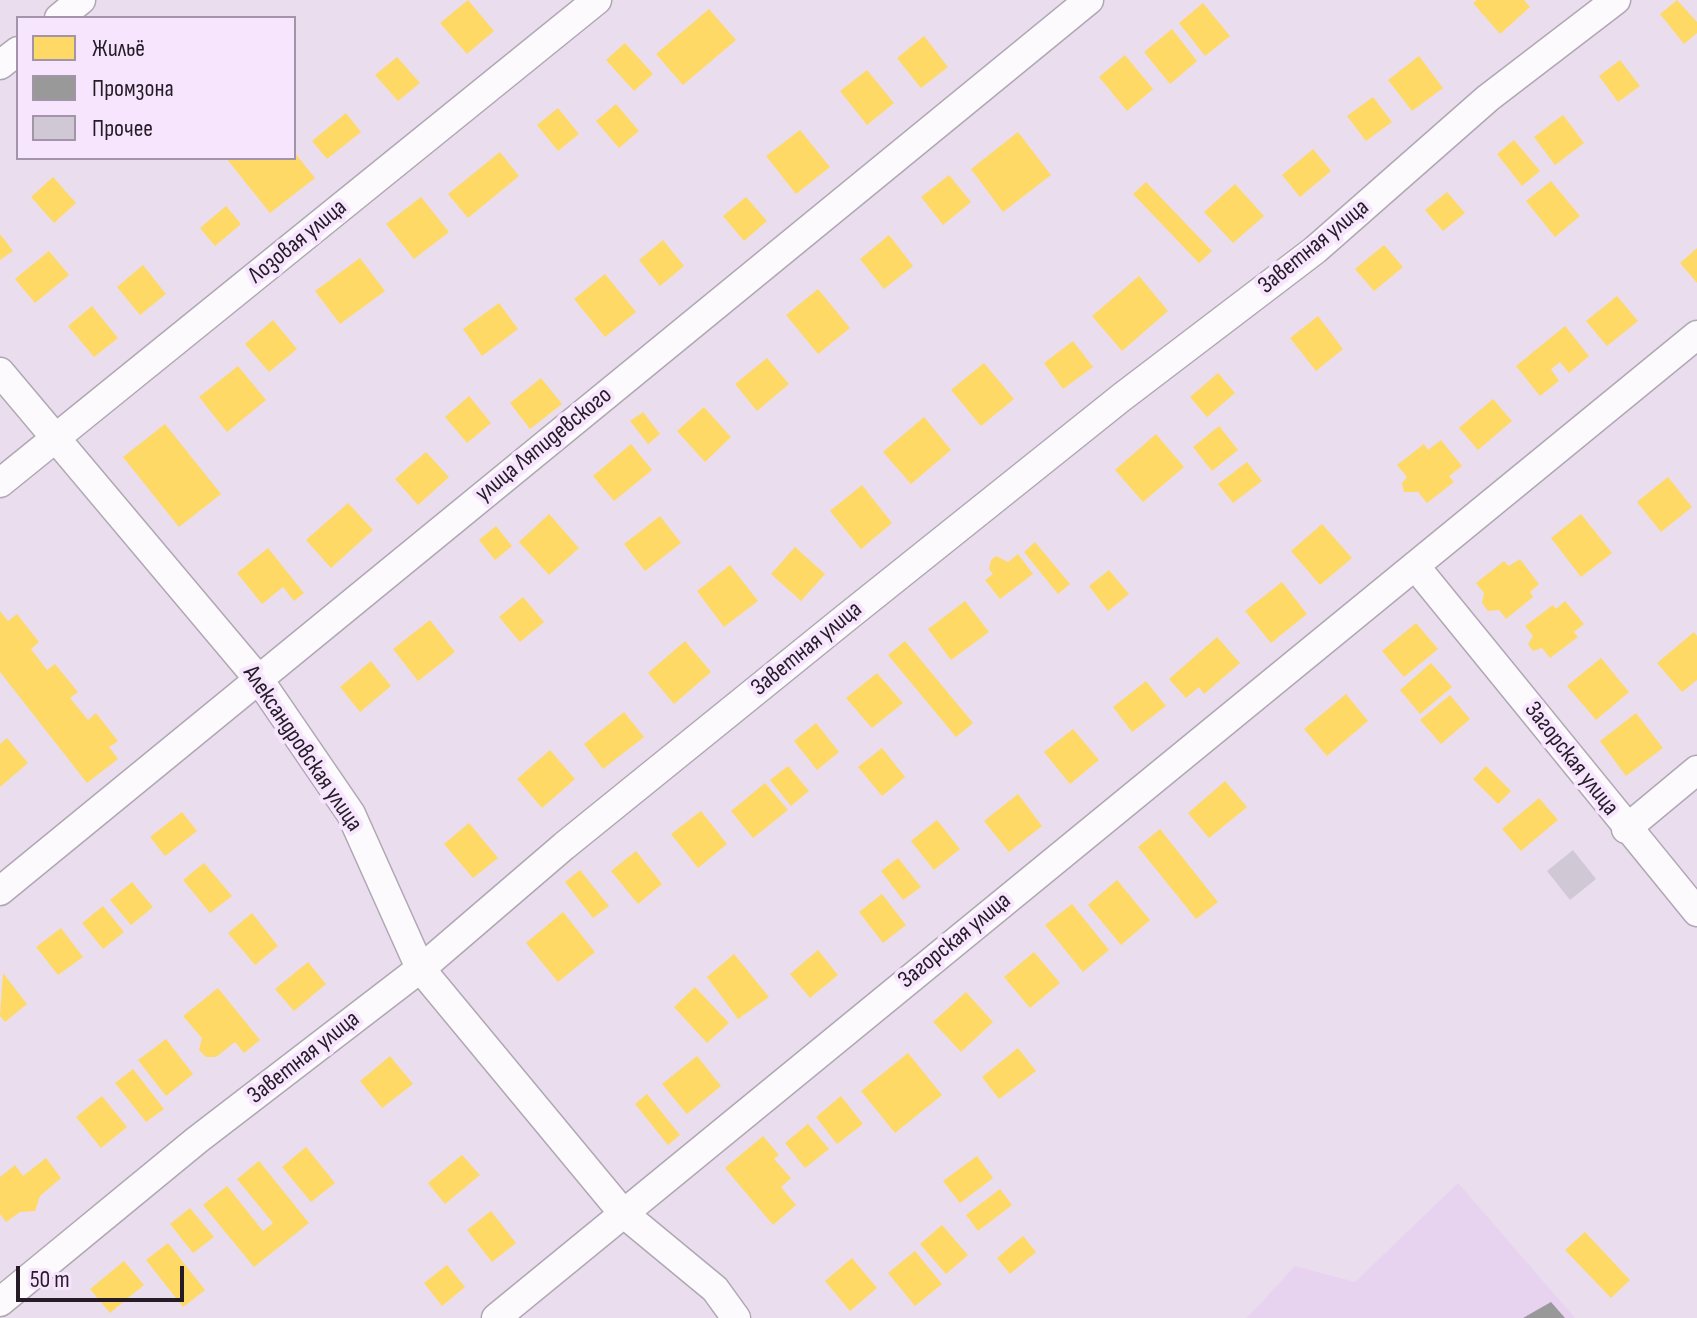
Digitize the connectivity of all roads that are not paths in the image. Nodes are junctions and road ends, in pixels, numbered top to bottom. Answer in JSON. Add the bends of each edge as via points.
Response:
{"nodes":[{"id":1,"x":81,"y":0,"type":"edge"},
{"id":2,"x":597,"y":0,"type":"edge"},
{"id":3,"x":1089,"y":0,"type":"edge"},
{"id":4,"x":1616,"y":0,"type":"edge"},
{"id":5,"x":61,"y":16,"type":"edge"},
{"id":6,"x":16,"y":53,"type":"edge"},
{"id":7,"x":0,"y":65,"type":"edge"},
{"id":8,"x":1697,"y":335,"type":"edge"},
{"id":9,"x":0,"y":372,"type":"edge"},
{"id":10,"x":55,"y":439,"type":"junction"},
{"id":11,"x":0,"y":483,"type":"edge"},
{"id":12,"x":1416,"y":567,"type":"junction"},
{"id":13,"x":260,"y":681,"type":"junction"},
{"id":14,"x":1697,"y":770,"type":"edge"},
{"id":15,"x":1626,"y":829,"type":"junction"},
{"id":16,"x":0,"y":891,"type":"edge"},
{"id":17,"x":1697,"y":912,"type":"edge"},
{"id":18,"x":420,"y":968,"type":"junction"},
{"id":19,"x":623,"y":1213,"type":"junction"},
{"id":20,"x":0,"y":1302,"type":"edge"},
{"id":21,"x":496,"y":1318,"type":"edge"},
{"id":22,"x":736,"y":1318,"type":"edge"}],
"edges":[{"from":1,"to":5,"type":"street"},
{"from":2,"to":10,"type":"street","name":"Лозовая улица"},
{"from":3,"to":13,"type":"street","name":"улица Ляпидевского"},
{"from":4,"to":18,"type":"street","name":"Заветная улица","via":[[1488,98],[1315,250],[854,611]]},
{"from":6,"to":7,"type":"street"},
{"from":8,"to":12,"type":"street","name":"Загорская улица"},
{"from":9,"to":10,"type":"street","name":"Александровская улица"},
{"from":10,"to":11,"type":"street","name":"Лозовая улица"},
{"from":10,"to":13,"type":"street","name":"Александровская улица"},
{"from":12,"to":15,"type":"street","name":"Загорская улица"},
{"from":12,"to":19,"type":"street","name":"Загорская улица"},
{"from":13,"to":16,"type":"street","name":"улица Ляпидевского"},
{"from":13,"to":18,"type":"street","name":"Александровская улица","via":[[351,814]]},
{"from":14,"to":15,"type":"street"},
{"from":15,"to":17,"type":"street","name":"Загорская улица"},
{"from":18,"to":19,"type":"street","name":"Александровская улица"},
{"from":18,"to":20,"type":"street","name":"Заветная улица","via":[[197,1140]]},
{"from":19,"to":21,"type":"street","name":"Загорская улица"},
{"from":19,"to":22,"type":"street","name":"Александровская улица","via":[[715,1289]]}]}
